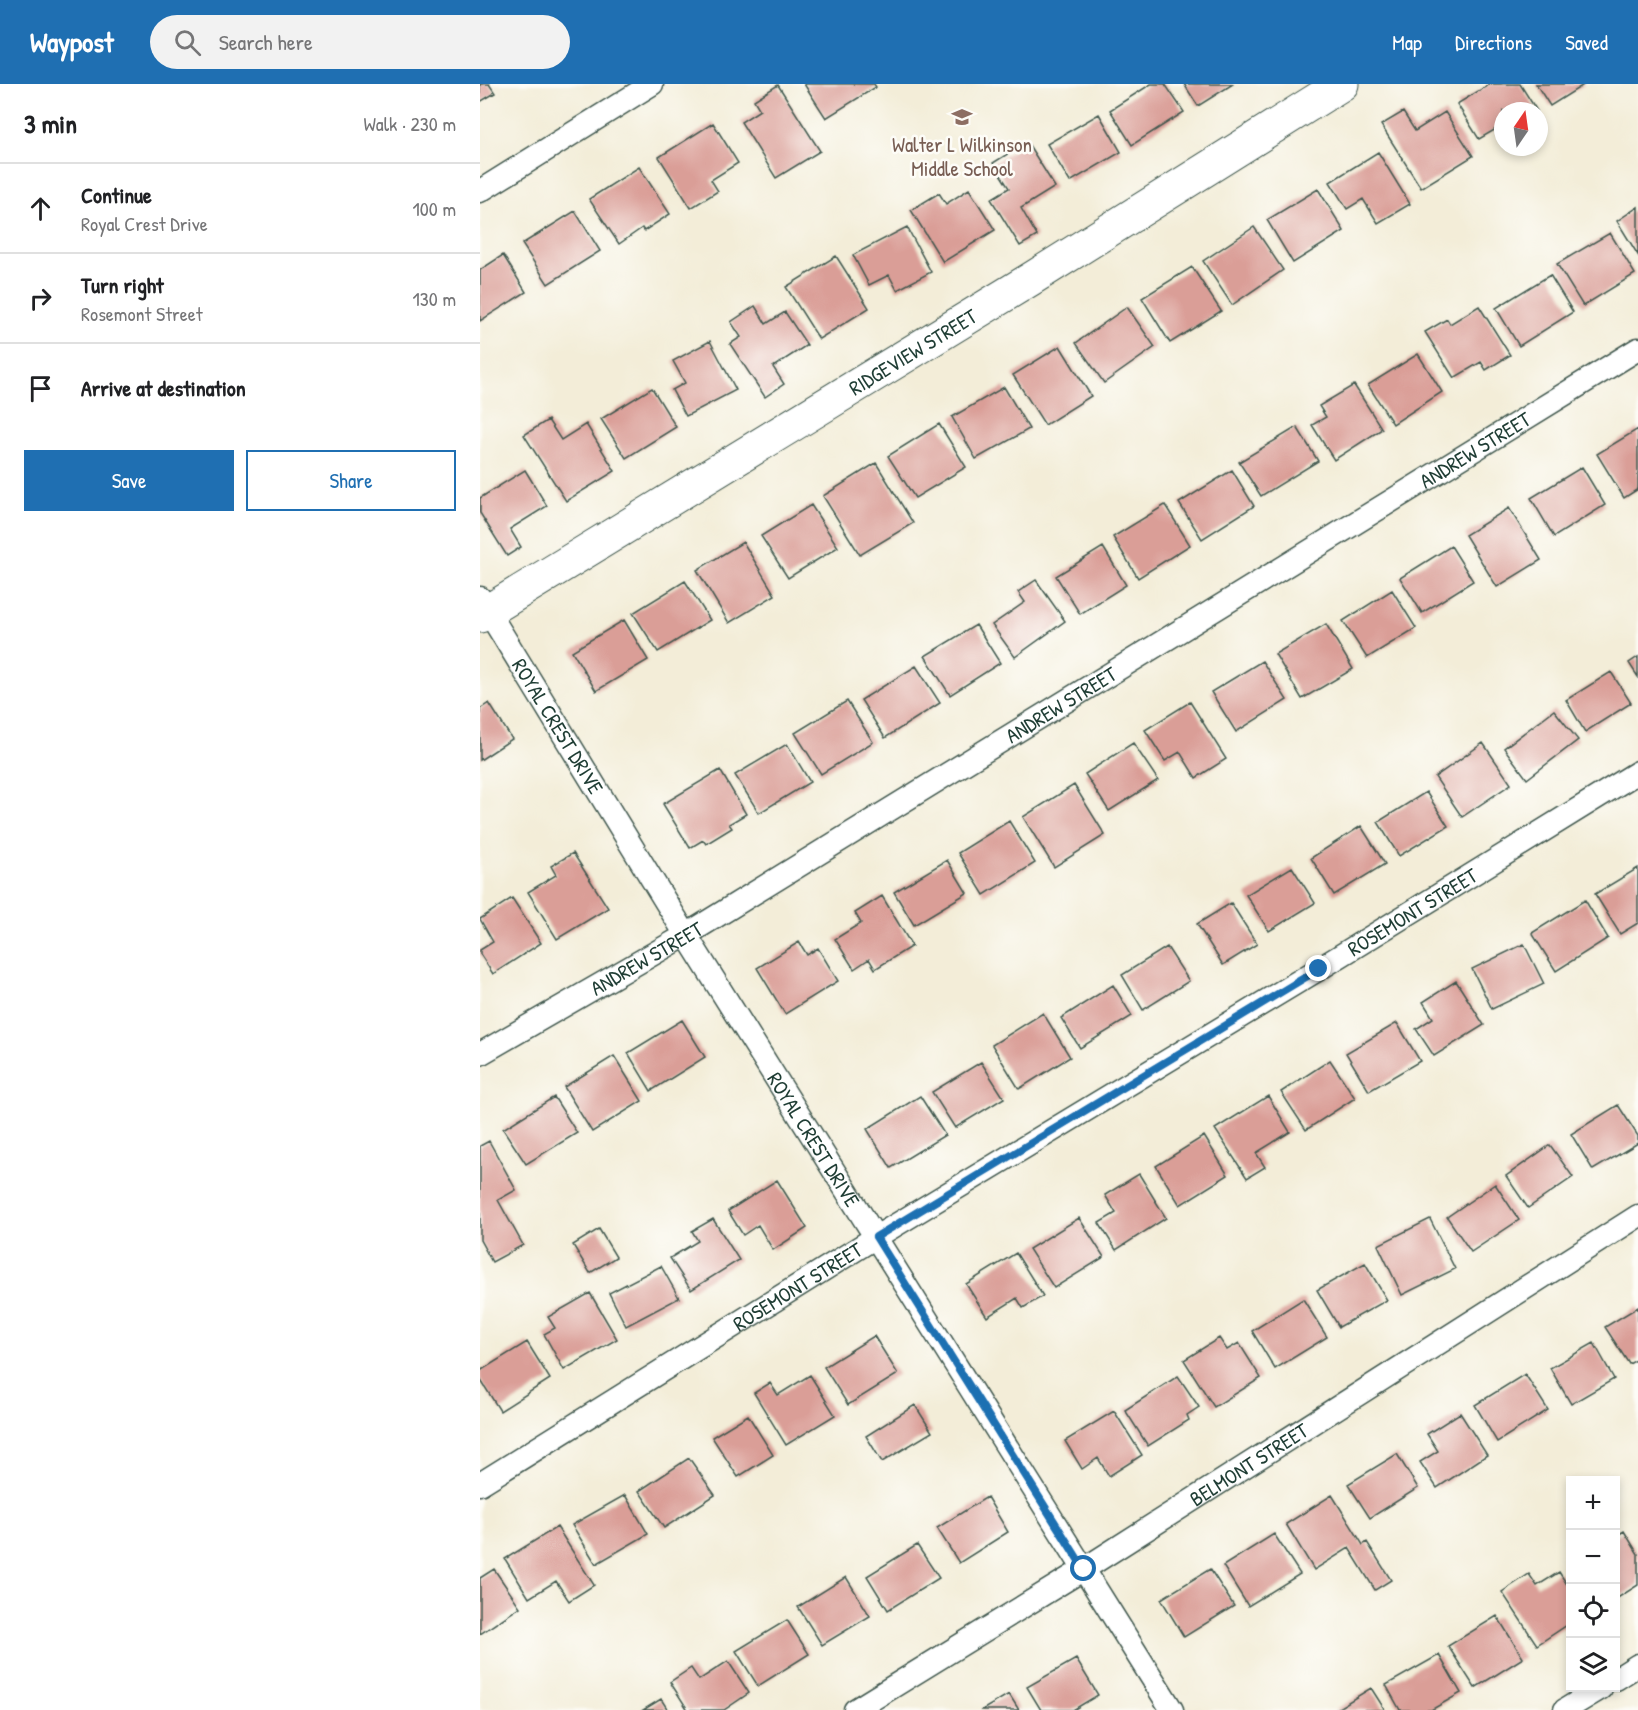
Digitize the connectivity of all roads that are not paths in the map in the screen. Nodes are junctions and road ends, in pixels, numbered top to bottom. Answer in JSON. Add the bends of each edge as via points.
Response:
{"nodes":[{"id":1,"x":652,"y":84,"type":"edge"},
{"id":2,"x":1342,"y":84,"type":"edge"},
{"id":3,"x":480,"y":191,"type":"edge"},
{"id":4,"x":1638,"y":349,"type":"edge"},
{"id":5,"x":483,"y":608,"type":"edge"},
{"id":6,"x":1638,"y":772,"type":"edge"},
{"id":7,"x":686,"y":935,"type":"junction"},
{"id":8,"x":480,"y":1054,"type":"edge"},
{"id":9,"x":1638,"y":1216,"type":"edge"},
{"id":10,"x":876,"y":1237,"type":"junction"},
{"id":11,"x":480,"y":1484,"type":"edge"},
{"id":12,"x":1084,"y":1569,"type":"junction"},
{"id":13,"x":1638,"y":1665,"type":"edge"},
{"id":14,"x":1620,"y":1676,"type":"edge"},
{"id":15,"x":1594,"y":1692,"type":"edge"},
{"id":16,"x":855,"y":1710,"type":"edge"},
{"id":17,"x":1172,"y":1710,"type":"edge"},
{"id":18,"x":1565,"y":1710,"type":"edge"}],
"edges":[{"from":1,"to":3,"type":"street"},
{"from":2,"to":5,"type":"street","name":"RIDGEVIEW STREET","via":[[1021,286]]},
{"from":4,"to":7,"type":"street","name":"ANDREW STREET"},
{"from":5,"to":7,"type":"street","name":"ROYAL CREST DRIVE"},
{"from":6,"to":10,"type":"street","name":"ROSEMONT STREET"},
{"from":7,"to":8,"type":"street","name":"ANDREW STREET"},
{"from":7,"to":10,"type":"street","name":"ROYAL CREST DRIVE"},
{"from":9,"to":12,"type":"street","name":"BELMONT STREET"},
{"from":10,"to":11,"type":"street","name":"ROSEMONT STREET"},
{"from":10,"to":12,"type":"street","name":"ROYAL CREST DRIVE"},
{"from":12,"to":16,"type":"street","name":"BELMONT STREET"},
{"from":12,"to":17,"type":"street","name":"ROYAL CREST DRIVE"},
{"from":13,"to":14,"type":"street"},
{"from":15,"to":18,"type":"street"}]}
